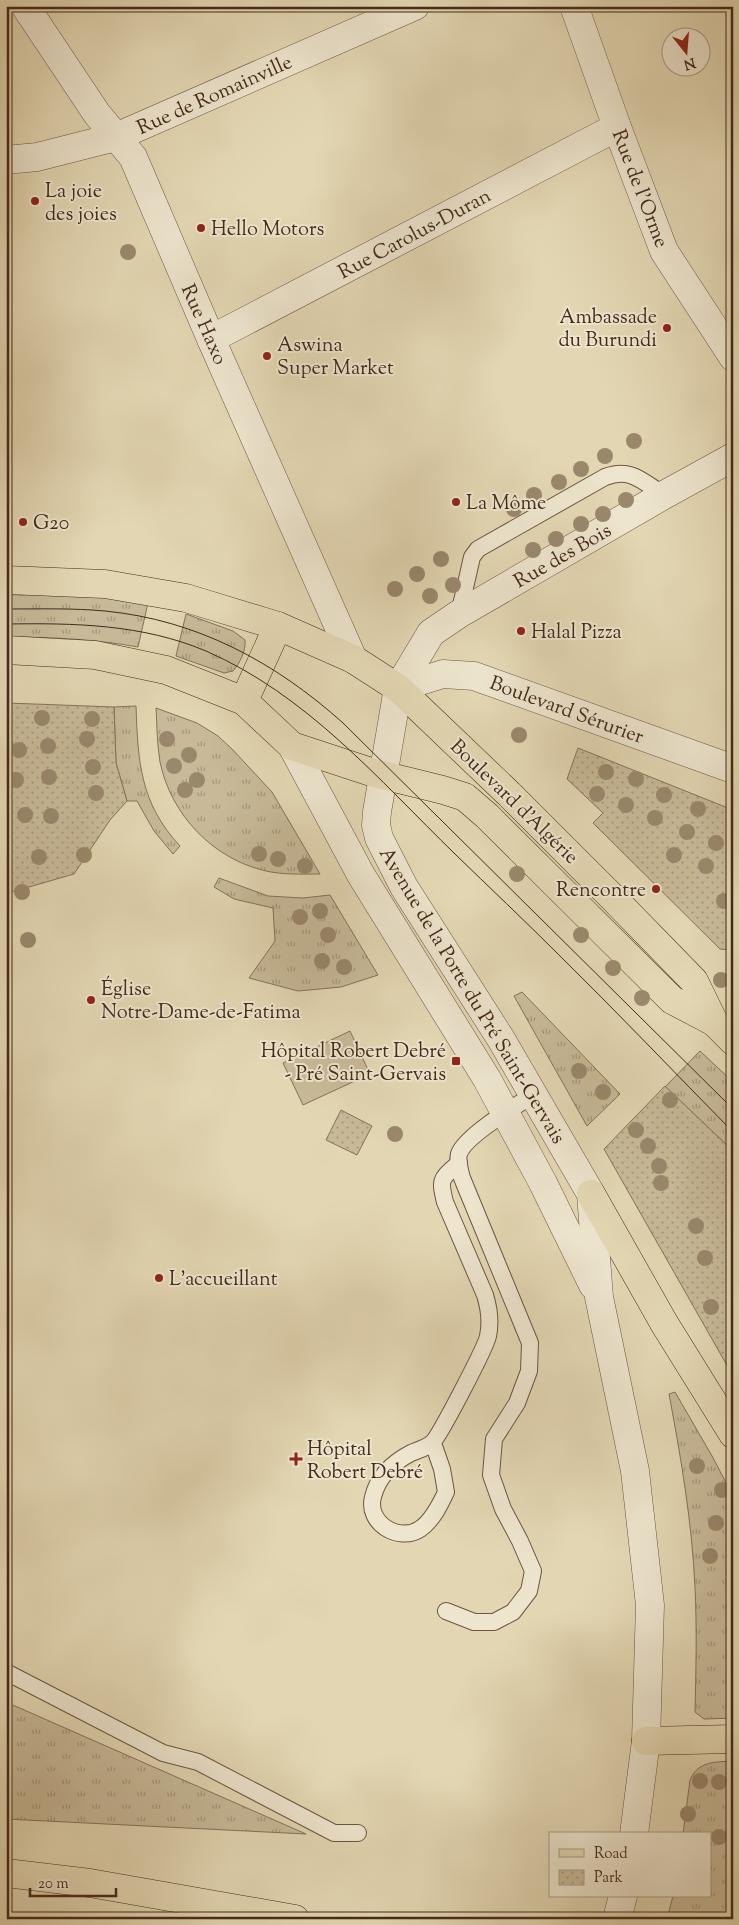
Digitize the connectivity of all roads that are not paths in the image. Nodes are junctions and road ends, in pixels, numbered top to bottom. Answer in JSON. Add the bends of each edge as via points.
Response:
{"nodes":[{"id":1,"x":25,"y":6,"type":"edge"},
{"id":2,"x":415,"y":6,"type":"edge"},
{"id":3,"x":574,"y":6,"type":"edge"},
{"id":4,"x":617,"y":127,"type":"junction"},
{"id":5,"x":116,"y":137,"type":"junction"},
{"id":6,"x":6,"y":160,"type":"edge"},
{"id":7,"x":211,"y":339,"type":"junction"},
{"id":8,"x":733,"y":357,"type":"edge"},
{"id":9,"x":733,"y":457,"type":"edge"},
{"id":10,"x":664,"y":495,"type":"junction"},
{"id":11,"x":6,"y":580,"type":"edge"},
{"id":12,"x":459,"y":614,"type":"junction"},
{"id":13,"x":278,"y":626,"type":"junction"},
{"id":14,"x":6,"y":650,"type":"edge"},
{"id":15,"x":353,"y":659,"type":"junction"},
{"id":16,"x":398,"y":688,"type":"junction"},
{"id":17,"x":244,"y":701,"type":"junction"},
{"id":18,"x":292,"y":746,"type":"junction"},
{"id":19,"x":733,"y":770,"type":"edge"},
{"id":20,"x":383,"y":776,"type":"junction"},
{"id":21,"x":714,"y":1022,"type":"junction"},
{"id":22,"x":733,"y":1041,"type":"edge"},
{"id":23,"x":533,"y":1095,"type":"junction"},
{"id":24,"x":505,"y":1113,"type":"junction"},
{"id":25,"x":459,"y":1163,"type":"junction"},
{"id":26,"x":591,"y":1194,"type":"junction"},
{"id":27,"x":599,"y":1298,"type":"junction"},
{"id":28,"x":733,"y":1434,"type":"edge"},
{"id":29,"x":433,"y":1443,"type":"junction"},
{"id":30,"x":446,"y":1611,"type":"dead end"},
{"id":31,"x":6,"y":1672,"type":"edge"},
{"id":32,"x":733,"y":1739,"type":"edge"},
{"id":33,"x":646,"y":1741,"type":"junction"},
{"id":34,"x":634,"y":1832,"type":"edge"},
{"id":35,"x":358,"y":1833,"type":"dead end"},
{"id":36,"x":6,"y":1873,"type":"edge"},
{"id":37,"x":622,"y":1898,"type":"edge"},
{"id":38,"x":295,"y":1919,"type":"edge"},
{"id":39,"x":617,"y":1919,"type":"edge"}],
"edges":[{"from":1,"to":5,"type":"street","name":"Rue Haxo"},
{"from":2,"to":5,"type":"street","name":"Rue de Romainville"},
{"from":3,"to":4,"type":"street","name":"Rue de l'Orme"},
{"from":4,"to":7,"type":"street","name":"Rue Carolus-Duran"},
{"from":4,"to":8,"type":"street","name":"Rue de l'Orme","via":[[664,251]]},
{"from":5,"to":6,"type":"street","name":"Rue de Romainville","via":[[36,157]]},
{"from":5,"to":7,"type":"street","name":"Rue Haxo","via":[[133,158]]},
{"from":7,"to":15,"type":"street","name":"Rue Haxo"},
{"from":9,"to":10,"type":"street","name":"Rue des Bois"},
{"from":10,"to":12,"type":"street","name":"Rue des Bois"},
{"from":10,"to":12,"type":"lane","via":[[632,475],[623,472],[613,474],[478,550],[472,557]]},
{"from":11,"to":13,"type":"main road","via":[[105,584],[186,598]]},
{"from":12,"to":16,"type":"street","name":"Rue des Bois","via":[[431,634]]},
{"from":13,"to":15,"type":"main road","name":"Boulevard d'Algérie"},
{"from":13,"to":17,"type":"main road"},
{"from":14,"to":17,"type":"main road","via":[[121,660],[166,670]]},
{"from":15,"to":16,"type":"main road","name":"Boulevard d'Algérie"},
{"from":16,"to":19,"type":"street","name":"Boulevard Sérurier","via":[[443,674],[474,676]]},
{"from":16,"to":20,"type":"street","name":"Avenue de la Porte du Pré Saint-Gervais"},
{"from":16,"to":21,"type":"main road","name":"Boulevard d'Algérie","via":[[515,800],[694,981]]},
{"from":17,"to":18,"type":"main road"},
{"from":18,"to":20,"type":"main road"},
{"from":18,"to":24,"type":"street","name":"Avenue de la Porte du Pré Saint-Gervais","via":[[361,875]]},
{"from":20,"to":21,"type":"main road","name":"Boulevard d'Algérie","via":[[465,797],[672,1000]]},
{"from":20,"to":23,"type":"street","name":"Avenue de la Porte du Pré Saint-Gervais","via":[[376,825],[384,850]]},
{"from":21,"to":22,"type":"main road","name":"Boulevard d'Algérie"},
{"from":23,"to":24,"type":"lane"},
{"from":23,"to":26,"type":"street","name":"Avenue de la Porte du Pré Saint-Gervais"},
{"from":24,"to":25,"type":"lane","via":[[466,1142],[459,1153]]},
{"from":24,"to":27,"type":"street","name":"Avenue de la Porte du Pré Saint-Gervais"},
{"from":25,"to":29,"type":"lane","via":[[443,1177],[442,1187],[448,1209],[485,1295],[490,1322],[485,1347]]},
{"from":25,"to":30,"type":"lane","via":[[462,1178],[530,1343],[528,1371],[517,1404],[494,1439],[490,1475],[532,1571],[529,1591],[513,1612],[494,1622],[474,1622]]},
{"from":26,"to":27,"type":"street","name":"Avenue de la Porte du Pré Saint-Gervais"},
{"from":26,"to":28,"type":"main road","via":[[664,1323]]},
{"from":27,"to":33,"type":"street","name":"Avenue de la Porte du Pré Saint-Gervais","via":[[635,1471],[649,1595]]},
{"from":29,"to":29,"type":"lane","via":[[402,1458],[380,1479],[372,1499],[373,1513],[390,1531],[402,1535],[419,1530],[446,1492]]},
{"from":31,"to":35,"type":"lane","via":[[163,1753],[198,1762],[334,1833]]},
{"from":32,"to":33,"type":"main road"},
{"from":33,"to":34,"type":"street","name":"Avenue de la Porte du Pré Saint-Gervais"},
{"from":36,"to":38,"type":"main road","via":[[90,1883]]},
{"from":37,"to":39,"type":"street"}]}
